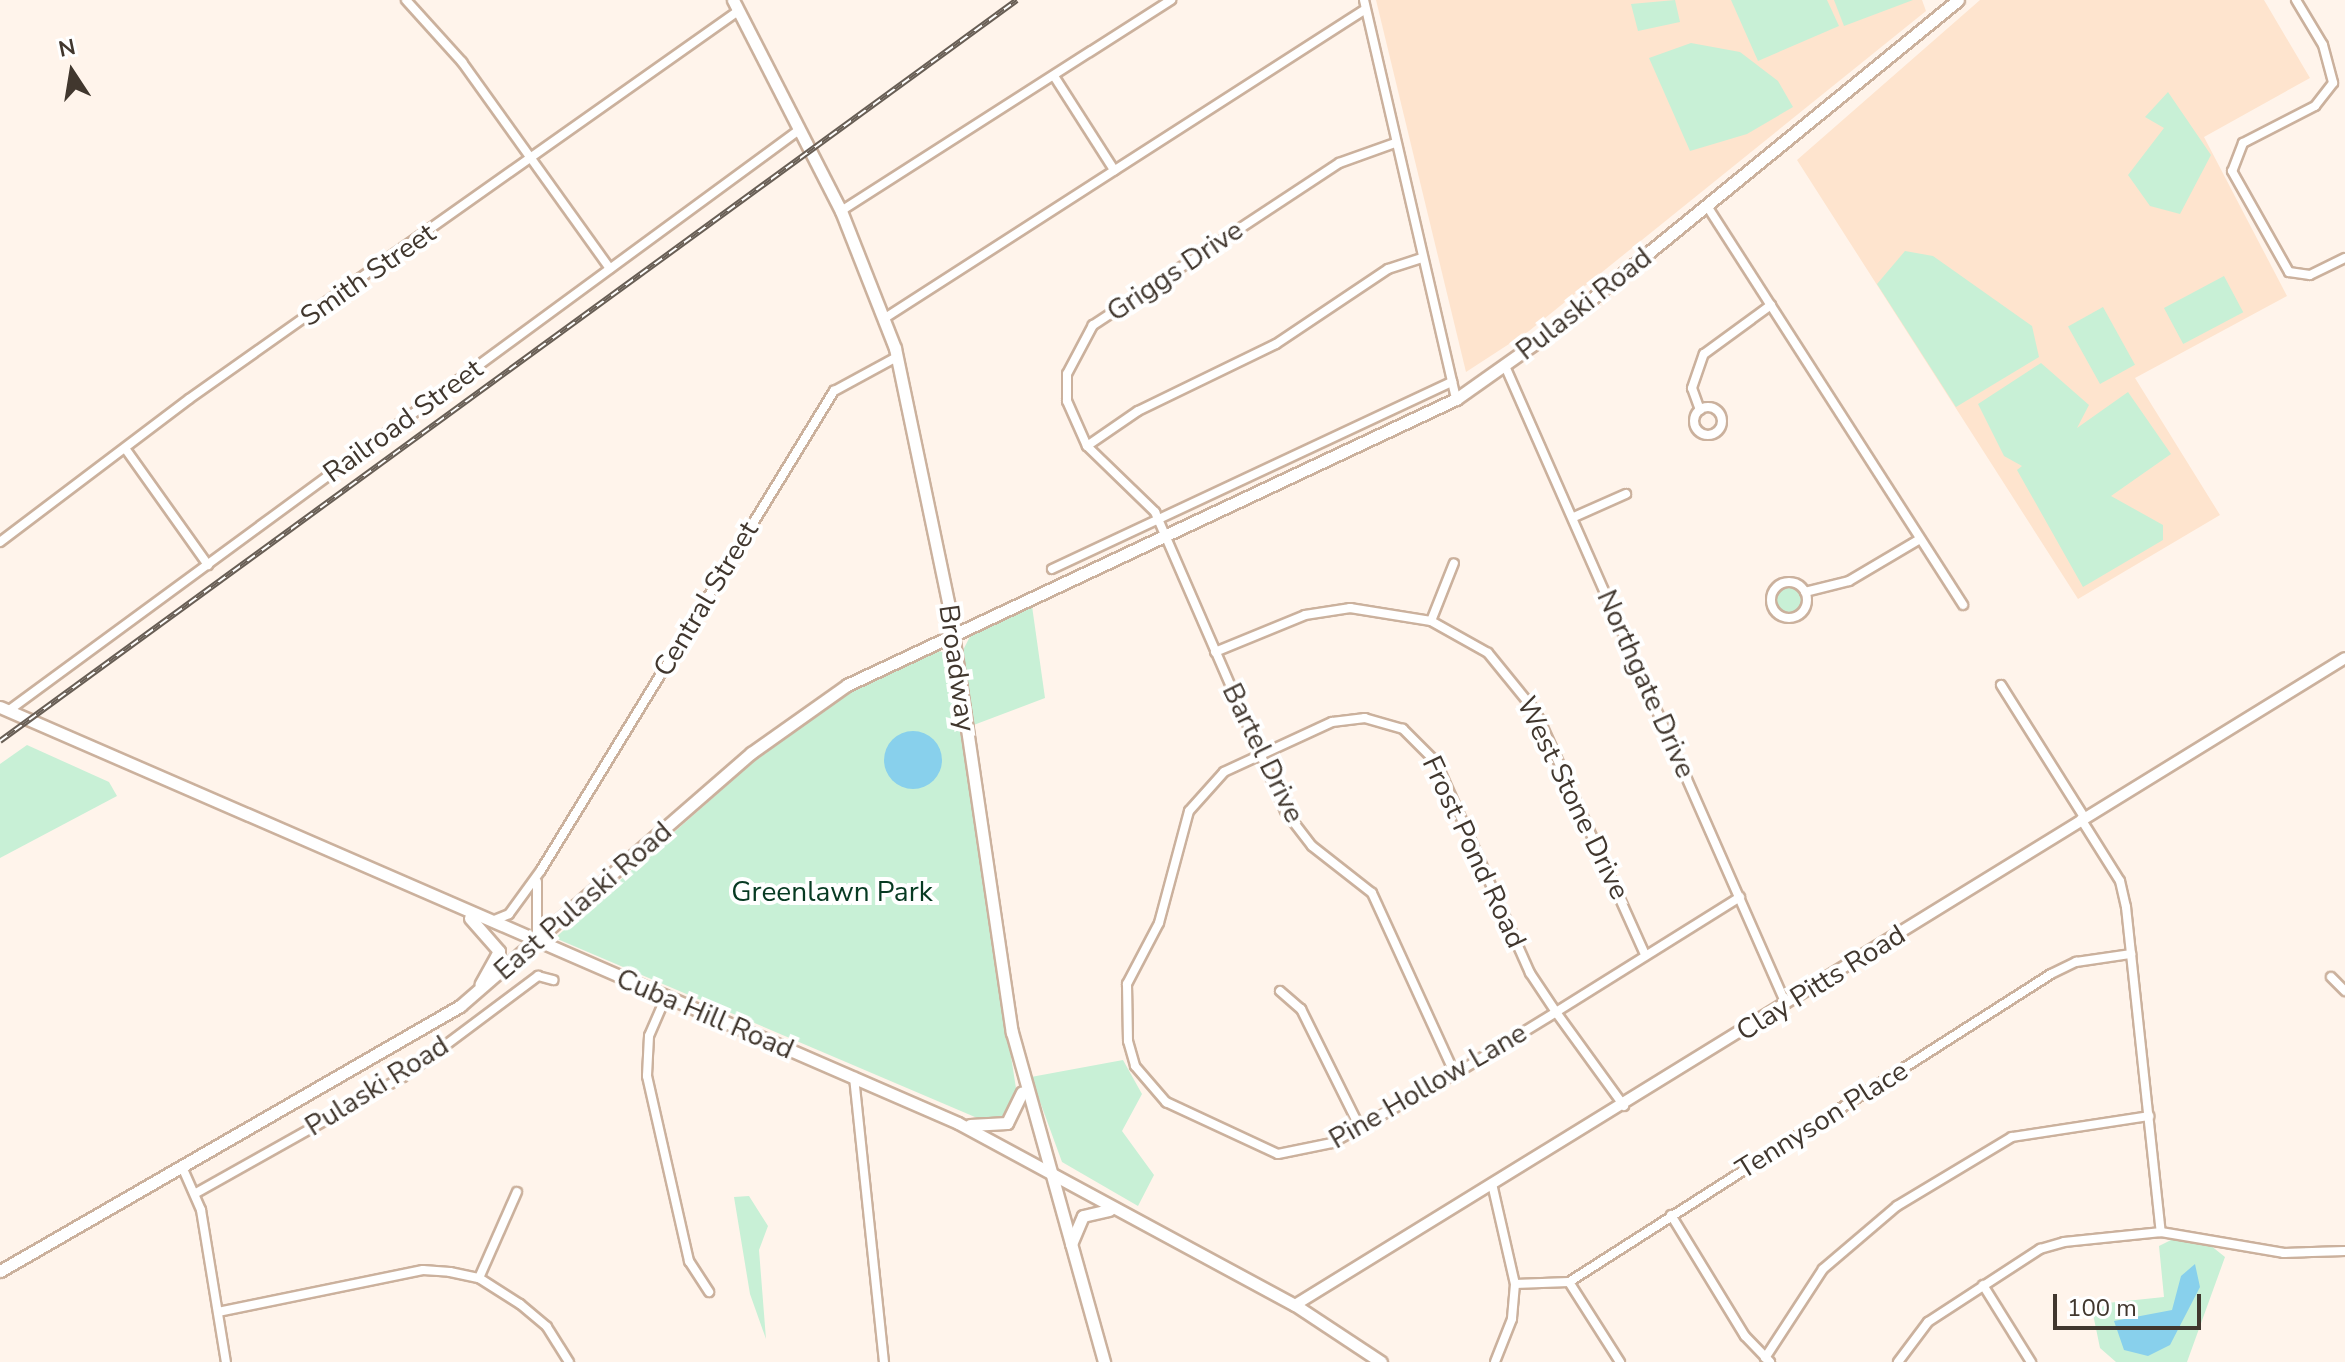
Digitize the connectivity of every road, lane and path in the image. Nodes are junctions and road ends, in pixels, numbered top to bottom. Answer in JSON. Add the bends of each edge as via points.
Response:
{"nodes":[{"id":1,"x":1171,"y":0,"type":"edge"},
{"id":2,"x":1958,"y":0,"type":"edge"},
{"id":3,"x":2296,"y":0,"type":"edge"},
{"id":4,"x":411,"y":2,"type":"edge"},
{"id":5,"x":1364,"y":5,"type":"edge"},
{"id":6,"x":735,"y":6,"type":"edge"},
{"id":7,"x":1054,"y":76,"type":"junction"},
{"id":8,"x":799,"y":130,"type":"junction"},
{"id":9,"x":1395,"y":143,"type":"junction"},
{"id":10,"x":529,"y":160,"type":"junction"},
{"id":11,"x":1114,"y":170,"type":"junction"},
{"id":12,"x":1707,"y":206,"type":"junction"},
{"id":13,"x":841,"y":211,"type":"junction"},
{"id":14,"x":1422,"y":258,"type":"junction"},
{"id":15,"x":2345,"y":258,"type":"edge"},
{"id":16,"x":610,"y":269,"type":"junction"},
{"id":17,"x":1771,"y":305,"type":"junction"},
{"id":18,"x":885,"y":318,"type":"junction"},
{"id":19,"x":897,"y":357,"type":"junction"},
{"id":20,"x":1505,"y":366,"type":"junction"},
{"id":21,"x":1452,"y":382,"type":"junction"},
{"id":22,"x":1456,"y":399,"type":"junction"},
{"id":23,"x":1700,"y":410,"type":"dead end"},
{"id":24,"x":1087,"y":446,"type":"junction"},
{"id":25,"x":127,"y":451,"type":"junction"},
{"id":26,"x":1626,"y":494,"type":"dead end"},
{"id":27,"x":1574,"y":517,"type":"junction"},
{"id":28,"x":1158,"y":520,"type":"junction"},
{"id":29,"x":1166,"y":537,"type":"junction"},
{"id":30,"x":1920,"y":539,"type":"junction"},
{"id":31,"x":0,"y":542,"type":"edge"},
{"id":32,"x":1454,"y":563,"type":"dead end"},
{"id":33,"x":208,"y":565,"type":"junction"},
{"id":34,"x":1052,"y":569,"type":"dead end"},
{"id":35,"x":1805,"y":592,"type":"junction"},
{"id":36,"x":1963,"y":605,"type":"dead end"},
{"id":37,"x":1431,"y":621,"type":"junction"},
{"id":38,"x":953,"y":630,"type":"junction"},
{"id":39,"x":1215,"y":652,"type":"junction"},
{"id":40,"x":2345,"y":658,"type":"edge"},
{"id":41,"x":2001,"y":685,"type":"dead end"},
{"id":42,"x":4,"y":709,"type":"edge"},
{"id":43,"x":1260,"y":753,"type":"junction"},
{"id":44,"x":2083,"y":818,"type":"junction"},
{"id":45,"x":541,"y":870,"type":"junction"},
{"id":46,"x":1740,"y":897,"type":"junction"},
{"id":47,"x":464,"y":913,"type":"junction"},
{"id":48,"x":487,"y":923,"type":"junction"},
{"id":49,"x":537,"y":944,"type":"junction"},
{"id":50,"x":1645,"y":954,"type":"junction"},
{"id":51,"x":2131,"y":954,"type":"junction"},
{"id":52,"x":2331,"y":977,"type":"dead end"},
{"id":53,"x":553,"y":980,"type":"dead end"},
{"id":54,"x":1280,"y":991,"type":"dead end"},
{"id":55,"x":2345,"y":991,"type":"edge"},
{"id":56,"x":665,"y":999,"type":"junction"},
{"id":57,"x":1786,"y":1004,"type":"junction"},
{"id":58,"x":460,"y":1006,"type":"junction"},
{"id":59,"x":1556,"y":1012,"type":"junction"},
{"id":60,"x":1021,"y":1071,"type":"junction"},
{"id":61,"x":1455,"y":1074,"type":"junction"},
{"id":62,"x":854,"y":1077,"type":"junction"},
{"id":63,"x":1624,"y":1106,"type":"junction"},
{"id":64,"x":2149,"y":1116,"type":"junction"},
{"id":65,"x":958,"y":1123,"type":"junction"},
{"id":66,"x":1359,"y":1126,"type":"junction"},
{"id":67,"x":183,"y":1169,"type":"junction"},
{"id":68,"x":1048,"y":1174,"type":"junction"},
{"id":69,"x":1493,"y":1188,"type":"junction"},
{"id":70,"x":517,"y":1192,"type":"dead end"},
{"id":71,"x":196,"y":1193,"type":"junction"},
{"id":72,"x":1116,"y":1212,"type":"junction"},
{"id":73,"x":1671,"y":1215,"type":"junction"},
{"id":74,"x":2161,"y":1232,"type":"junction"},
{"id":75,"x":2345,"y":1251,"type":"edge"},
{"id":76,"x":1072,"y":1257,"type":"junction"},
{"id":77,"x":0,"y":1271,"type":"edge"},
{"id":78,"x":479,"y":1278,"type":"junction"},
{"id":79,"x":1569,"y":1282,"type":"junction"},
{"id":80,"x":1515,"y":1284,"type":"junction"},
{"id":81,"x":1983,"y":1285,"type":"junction"},
{"id":82,"x":709,"y":1292,"type":"dead end"},
{"id":83,"x":1295,"y":1305,"type":"junction"},
{"id":84,"x":218,"y":1312,"type":"junction"},
{"id":85,"x":1767,"y":1360,"type":"edge"},
{"id":86,"x":226,"y":1362,"type":"edge"},
{"id":87,"x":569,"y":1362,"type":"edge"},
{"id":88,"x":884,"y":1362,"type":"edge"},
{"id":89,"x":1104,"y":1362,"type":"edge"},
{"id":90,"x":1381,"y":1362,"type":"edge"},
{"id":91,"x":1495,"y":1362,"type":"edge"},
{"id":92,"x":1620,"y":1362,"type":"edge"},
{"id":93,"x":1898,"y":1362,"type":"edge"},
{"id":94,"x":2031,"y":1362,"type":"edge"}],
"edges":[{"from":1,"to":7,"type":"street"},
{"from":2,"to":12,"type":"main road","name":"Pulaski Road"},
{"from":3,"to":15,"type":"street","via":[[2323,45],[2333,83],[2315,106],[2243,143],[2232,171],[2289,272],[2310,275]]},
{"from":4,"to":10,"type":"street","via":[[462,62]]},
{"from":5,"to":9,"type":"street"},
{"from":5,"to":11,"type":"street"},
{"from":6,"to":8,"type":"main road","name":"Broadway"},
{"from":6,"to":10,"type":"street","name":"Smith Street"},
{"from":7,"to":11,"type":"street"},
{"from":7,"to":13,"type":"street"},
{"from":8,"to":13,"type":"main road","name":"Broadway"},
{"from":8,"to":16,"type":"street","name":"Railroad Street"},
{"from":9,"to":14,"type":"street"},
{"from":9,"to":24,"type":"street","name":"Griggs Drive","via":[[1339,163],[1093,325],[1067,374],[1067,401]]},
{"from":10,"to":16,"type":"street"},
{"from":10,"to":25,"type":"street","name":"Smith Street","via":[[189,399]]},
{"from":11,"to":18,"type":"street"},
{"from":12,"to":17,"type":"street"},
{"from":12,"to":20,"type":"main road","name":"Pulaski Road"},
{"from":13,"to":18,"type":"main road","name":"Broadway"},
{"from":14,"to":21,"type":"street"},
{"from":14,"to":24,"type":"street","via":[[1377,275],[1276,344],[1138,411]]},
{"from":16,"to":33,"type":"street","name":"Railroad Street"},
{"from":17,"to":23,"type":"street","via":[[1704,354],[1692,388]]},
{"from":17,"to":30,"type":"street"},
{"from":18,"to":19,"type":"main road","name":"Broadway"},
{"from":19,"to":38,"type":"main road","name":"Broadway"},
{"from":19,"to":45,"type":"street","name":"Central Street","via":[[853,377],[825,403]]},
{"from":20,"to":22,"type":"main road","name":"Pulaski Road"},
{"from":20,"to":27,"type":"street","name":"Northgate Drive"},
{"from":21,"to":22,"type":"street"},
{"from":21,"to":28,"type":"street"},
{"from":22,"to":29,"type":"main road","name":"Pulaski Road"},
{"from":24,"to":28,"type":"street","name":"Griggs Drive","via":[[1139,491]]},
{"from":25,"to":31,"type":"street","name":"Smith Street"},
{"from":25,"to":33,"type":"street"},
{"from":26,"to":27,"type":"street"},
{"from":27,"to":46,"type":"street","name":"Northgate Drive"},
{"from":28,"to":29,"type":"street","name":"Griggs Drive"},
{"from":28,"to":34,"type":"street"},
{"from":29,"to":38,"type":"main road","name":"East Pulaski Road"},
{"from":29,"to":39,"type":"street","name":"Bartel Drive"},
{"from":30,"to":35,"type":"street","via":[[1849,581]]},
{"from":30,"to":36,"type":"street"},
{"from":32,"to":37,"type":"street"},
{"from":33,"to":42,"type":"street","name":"Railroad Street"},
{"from":35,"to":35,"type":"street","via":[[1796,584],[1779,585],[1774,611],[1784,618],[1801,614]]},
{"from":37,"to":39,"type":"street","name":"West Stone Drive","via":[[1379,609],[1327,611]]},
{"from":37,"to":50,"type":"street","name":"West Stone Drive","via":[[1488,653],[1525,693]]},
{"from":38,"to":49,"type":"main road","name":"East Pulaski Road","via":[[793,721]]},
{"from":38,"to":60,"type":"main road","name":"Broadway"},
{"from":39,"to":43,"type":"street","name":"Bartel Drive"},
{"from":40,"to":44,"type":"street","name":"Clay Pitts Road"},
{"from":41,"to":44,"type":"street"},
{"from":42,"to":47,"type":"main road","name":"Cuba Hill Road","via":[[25,723]]},
{"from":43,"to":59,"type":"street","name":"Frost Pond Road","via":[[1349,718],[1383,721],[1423,744],[1530,973]]},
{"from":43,"to":61,"type":"street","name":"Bartel Drive","via":[[1299,830],[1372,893]]},
{"from":43,"to":66,"type":"street","name":"Pine Hollow Lane","via":[[1224,772],[1189,811],[1159,923],[1127,984],[1128,1041],[1135,1066],[1166,1102],[1252,1147],[1293,1155]]},
{"from":44,"to":51,"type":"street","via":[[2120,881]]},
{"from":44,"to":57,"type":"street","name":"Clay Pitts Road"},
{"from":45,"to":48,"type":"street","name":"Central Street","via":[[509,914]]},
{"from":45,"to":49,"type":"street","name":"Central Street","via":[[533,902]]},
{"from":46,"to":50,"type":"street","name":"Pine Hollow Lane"},
{"from":46,"to":57,"type":"street","name":"Northgate Drive"},
{"from":47,"to":48,"type":"main road","name":"Cuba Hill Road"},
{"from":47,"to":58,"type":"main road","via":[[499,951],[489,976]]},
{"from":48,"to":49,"type":"main road","name":"Cuba Hill Road"},
{"from":49,"to":56,"type":"main road","name":"Cuba Hill Road"},
{"from":49,"to":58,"type":"main road","name":"East Pulaski Road"},
{"from":50,"to":59,"type":"street","name":"Pine Hollow Lane"},
{"from":51,"to":64,"type":"street"},
{"from":51,"to":73,"type":"street","name":"Tennyson Place","via":[[2076,962],[2051,974]]},
{"from":52,"to":55,"type":"street"},
{"from":53,"to":71,"type":"street","name":"Pulaski Road","via":[[538,976],[403,1077]]},
{"from":54,"to":66,"type":"street","via":[[1301,1009]]},
{"from":56,"to":62,"type":"main road","name":"Cuba Hill Road"},
{"from":56,"to":82,"type":"street","via":[[649,1036],[647,1076],[689,1261]]},
{"from":57,"to":63,"type":"street","name":"Clay Pitts Road"},
{"from":58,"to":67,"type":"main road","name":"East Pulaski Road"},
{"from":59,"to":61,"type":"street","name":"Pine Hollow Lane"},
{"from":59,"to":63,"type":"street","name":"Frost Pond Road"},
{"from":60,"to":65,"type":"main road","via":[[1022,1102],[1013,1119],[990,1127]]},
{"from":60,"to":68,"type":"main road","name":"Broadway"},
{"from":61,"to":66,"type":"street","name":"Pine Hollow Lane"},
{"from":62,"to":65,"type":"main road","name":"Cuba Hill Road"},
{"from":62,"to":88,"type":"street"},
{"from":63,"to":69,"type":"street","name":"Clay Pitts Road"},
{"from":64,"to":74,"type":"street"},
{"from":64,"to":85,"type":"street","via":[[2012,1137],[1897,1206],[1823,1269]]},
{"from":65,"to":68,"type":"main road","name":"Cuba Hill Road"},
{"from":67,"to":71,"type":"street"},
{"from":67,"to":77,"type":"main road","name":"East Pulaski Road"},
{"from":68,"to":72,"type":"main road","name":"Cuba Hill Road"},
{"from":68,"to":76,"type":"main road","name":"Broadway"},
{"from":69,"to":80,"type":"street"},
{"from":69,"to":83,"type":"street","name":"Clay Pitts Road"},
{"from":70,"to":78,"type":"street"},
{"from":71,"to":84,"type":"street"},
{"from":72,"to":76,"type":"main road","via":[[1083,1216],[1073,1233]]},
{"from":72,"to":83,"type":"main road","name":"Cuba Hill Road"},
{"from":73,"to":79,"type":"street","name":"Tennyson Place"},
{"from":73,"to":85,"type":"street"},
{"from":74,"to":75,"type":"street","via":[[2284,1253]]},
{"from":74,"to":81,"type":"street","via":[[2040,1249]]},
{"from":76,"to":89,"type":"main road","name":"Broadway"},
{"from":78,"to":84,"type":"street","via":[[423,1270]]},
{"from":78,"to":87,"type":"street","via":[[547,1327]]},
{"from":79,"to":80,"type":"street"},
{"from":79,"to":92,"type":"street"},
{"from":80,"to":91,"type":"street","via":[[1512,1319]]},
{"from":81,"to":93,"type":"street","via":[[1928,1322]]},
{"from":81,"to":94,"type":"street"},
{"from":83,"to":90,"type":"main road","name":"Cuba Hill Road"},
{"from":84,"to":86,"type":"street"}]}
